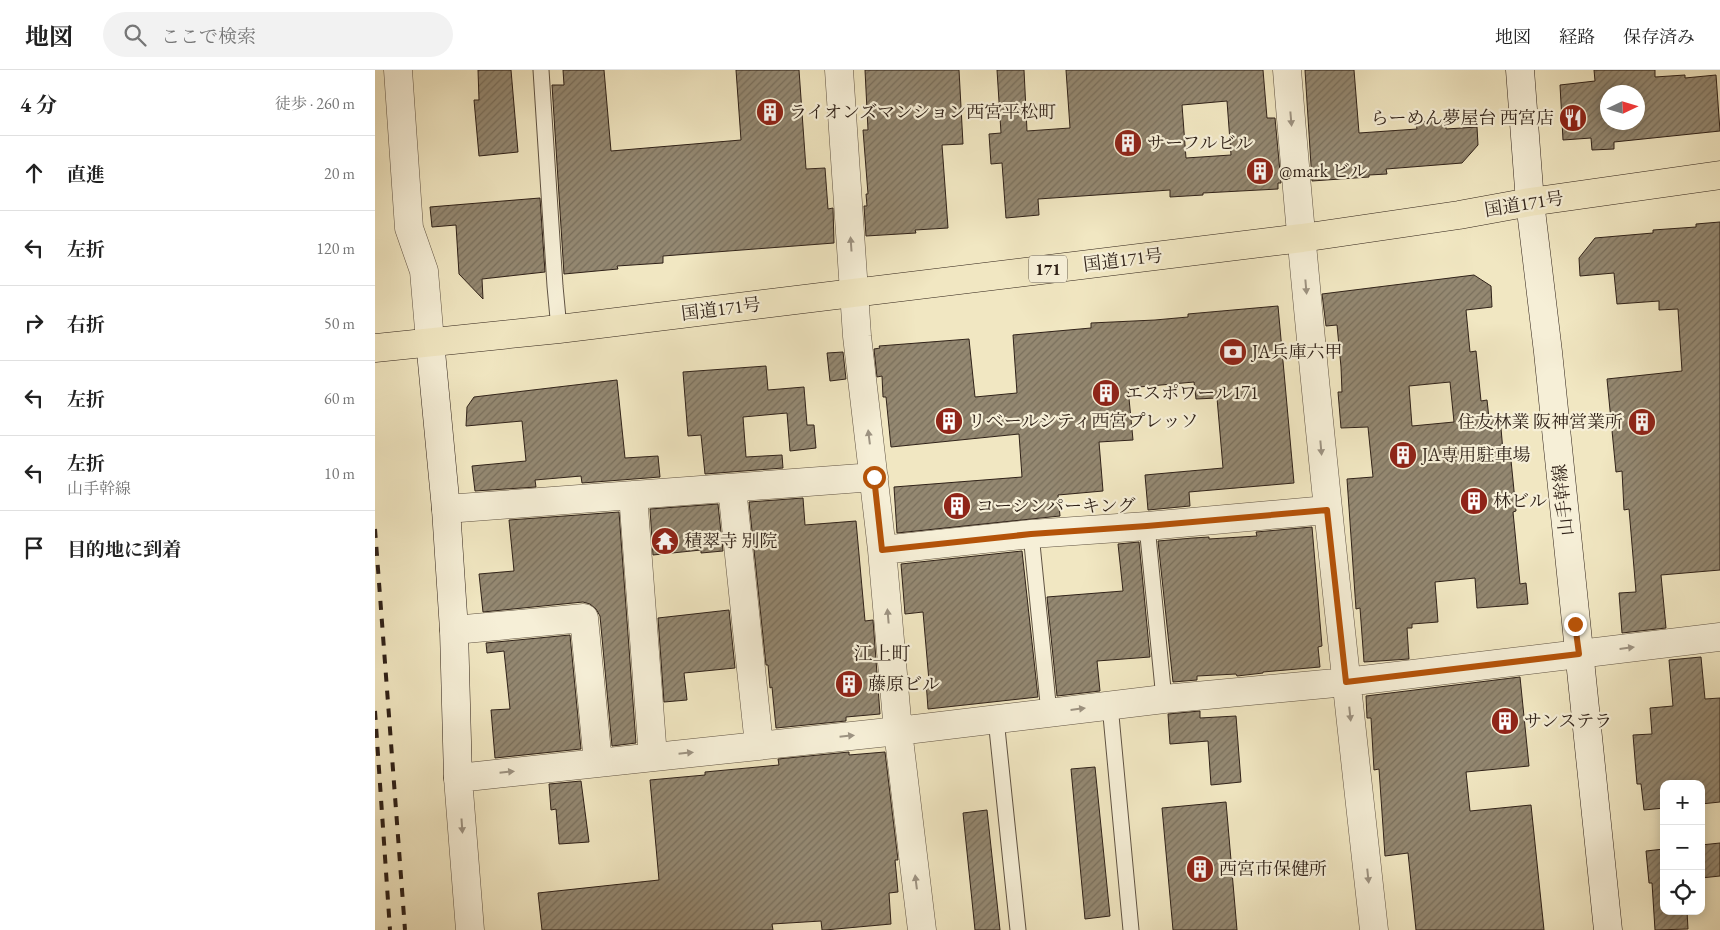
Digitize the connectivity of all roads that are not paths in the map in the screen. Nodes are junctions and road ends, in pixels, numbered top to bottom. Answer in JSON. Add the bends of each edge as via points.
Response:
{"nodes":[{"id":1,"x":398,"y":70,"type":"edge"},
{"id":2,"x":541,"y":70,"type":"edge"},
{"id":3,"x":839,"y":70,"type":"edge"},
{"id":4,"x":1287,"y":70,"type":"edge"},
{"id":5,"x":1520,"y":70,"type":"edge"},
{"id":6,"x":1720,"y":175,"type":"edge"},
{"id":7,"x":1530,"y":202,"type":"junction"},
{"id":8,"x":1302,"y":238,"type":"junction"},
{"id":9,"x":855,"y":292,"type":"junction"},
{"id":10,"x":559,"y":329,"type":"junction"},
{"id":11,"x":430,"y":342,"type":"junction"},
{"id":12,"x":375,"y":348,"type":"edge"},
{"id":13,"x":874,"y":477,"type":"junction"},
{"id":14,"x":732,"y":488,"type":"junction"},
{"id":15,"x":633,"y":495,"type":"junction"},
{"id":16,"x":446,"y":509,"type":"junction"},
{"id":17,"x":1327,"y":510,"type":"junction"},
{"id":18,"x":1147,"y":526,"type":"junction"},
{"id":19,"x":1031,"y":534,"type":"junction"},
{"id":20,"x":882,"y":550,"type":"junction"},
{"id":21,"x":454,"y":630,"type":"junction"},
{"id":22,"x":1720,"y":637,"type":"edge"},
{"id":23,"x":1579,"y":654,"type":"junction"},
{"id":24,"x":1346,"y":682,"type":"junction"},
{"id":25,"x":1164,"y":699,"type":"junction"},
{"id":26,"x":1110,"y":705,"type":"junction"},
{"id":27,"x":1049,"y":713,"type":"junction"},
{"id":28,"x":996,"y":719,"type":"junction"},
{"id":29,"x":898,"y":731,"type":"junction"},
{"id":30,"x":759,"y":745,"type":"junction"},
{"id":31,"x":653,"y":757,"type":"junction"},
{"id":32,"x":598,"y":763,"type":"junction"},
{"id":33,"x":458,"y":778,"type":"junction"},
{"id":34,"x":470,"y":930,"type":"edge"},
{"id":35,"x":922,"y":930,"type":"edge"},
{"id":36,"x":1018,"y":930,"type":"edge"},
{"id":37,"x":1131,"y":930,"type":"edge"},
{"id":38,"x":1374,"y":930,"type":"edge"},
{"id":39,"x":1609,"y":930,"type":"edge"}],
"edges":[{"from":1,"to":11,"type":"street","via":[[409,228],[424,271]]},
{"from":2,"to":10,"type":"lane"},
{"from":9,"to":3,"type":"street","one_way":true},
{"from":4,"to":8,"type":"street","one_way":true},
{"from":5,"to":7,"type":"street","name":"山手幹線"},
{"from":6,"to":7,"type":"highway","name":"国道171号","number":"171"},
{"from":7,"to":8,"type":"highway","name":"国道171号","number":"171"},
{"from":7,"to":23,"type":"street","name":"山手幹線"},
{"from":8,"to":9,"type":"highway","name":"国道171号","number":"171"},
{"from":8,"to":17,"type":"street","one_way":true},
{"from":9,"to":10,"type":"highway","name":"国道171号","number":"171"},
{"from":13,"to":9,"type":"street","one_way":true,"via":[[857,336]]},
{"from":10,"to":11,"type":"highway","name":"国道171号","number":"171"},
{"from":11,"to":12,"type":"highway","name":"国道171号","number":"171"},
{"from":11,"to":16,"type":"street"},
{"from":13,"to":14,"type":"street"},
{"from":13,"to":20,"type":"street"},
{"from":14,"to":15,"type":"street"},
{"from":14,"to":30,"type":"street"},
{"from":15,"to":16,"type":"street"},
{"from":15,"to":31,"type":"street"},
{"from":16,"to":21,"type":"street"},
{"from":17,"to":18,"type":"street"},
{"from":17,"to":24,"type":"street"},
{"from":18,"to":19,"type":"street"},
{"from":18,"to":25,"type":"lane"},
{"from":19,"to":20,"type":"street"},
{"from":19,"to":27,"type":"lane"},
{"from":29,"to":20,"type":"street","one_way":true},
{"from":21,"to":32,"type":"street","via":[[584,618]]},
{"from":21,"to":33,"type":"street"},
{"from":23,"to":22,"type":"street","one_way":true},
{"from":23,"to":24,"type":"street"},
{"from":23,"to":39,"type":"street","name":"山手幹線"},
{"from":24,"to":25,"type":"street"},
{"from":24,"to":38,"type":"street","one_way":true},
{"from":25,"to":26,"type":"street"},
{"from":27,"to":26,"type":"street","one_way":true},
{"from":26,"to":37,"type":"lane"},
{"from":27,"to":28,"type":"street"},
{"from":28,"to":29,"type":"street"},
{"from":28,"to":36,"type":"lane"},
{"from":30,"to":29,"type":"street","one_way":true},
{"from":35,"to":29,"type":"street","one_way":true},
{"from":31,"to":30,"type":"street","one_way":true},
{"from":31,"to":32,"type":"street"},
{"from":33,"to":32,"type":"street","one_way":true},
{"from":33,"to":34,"type":"street","one_way":true}]}
